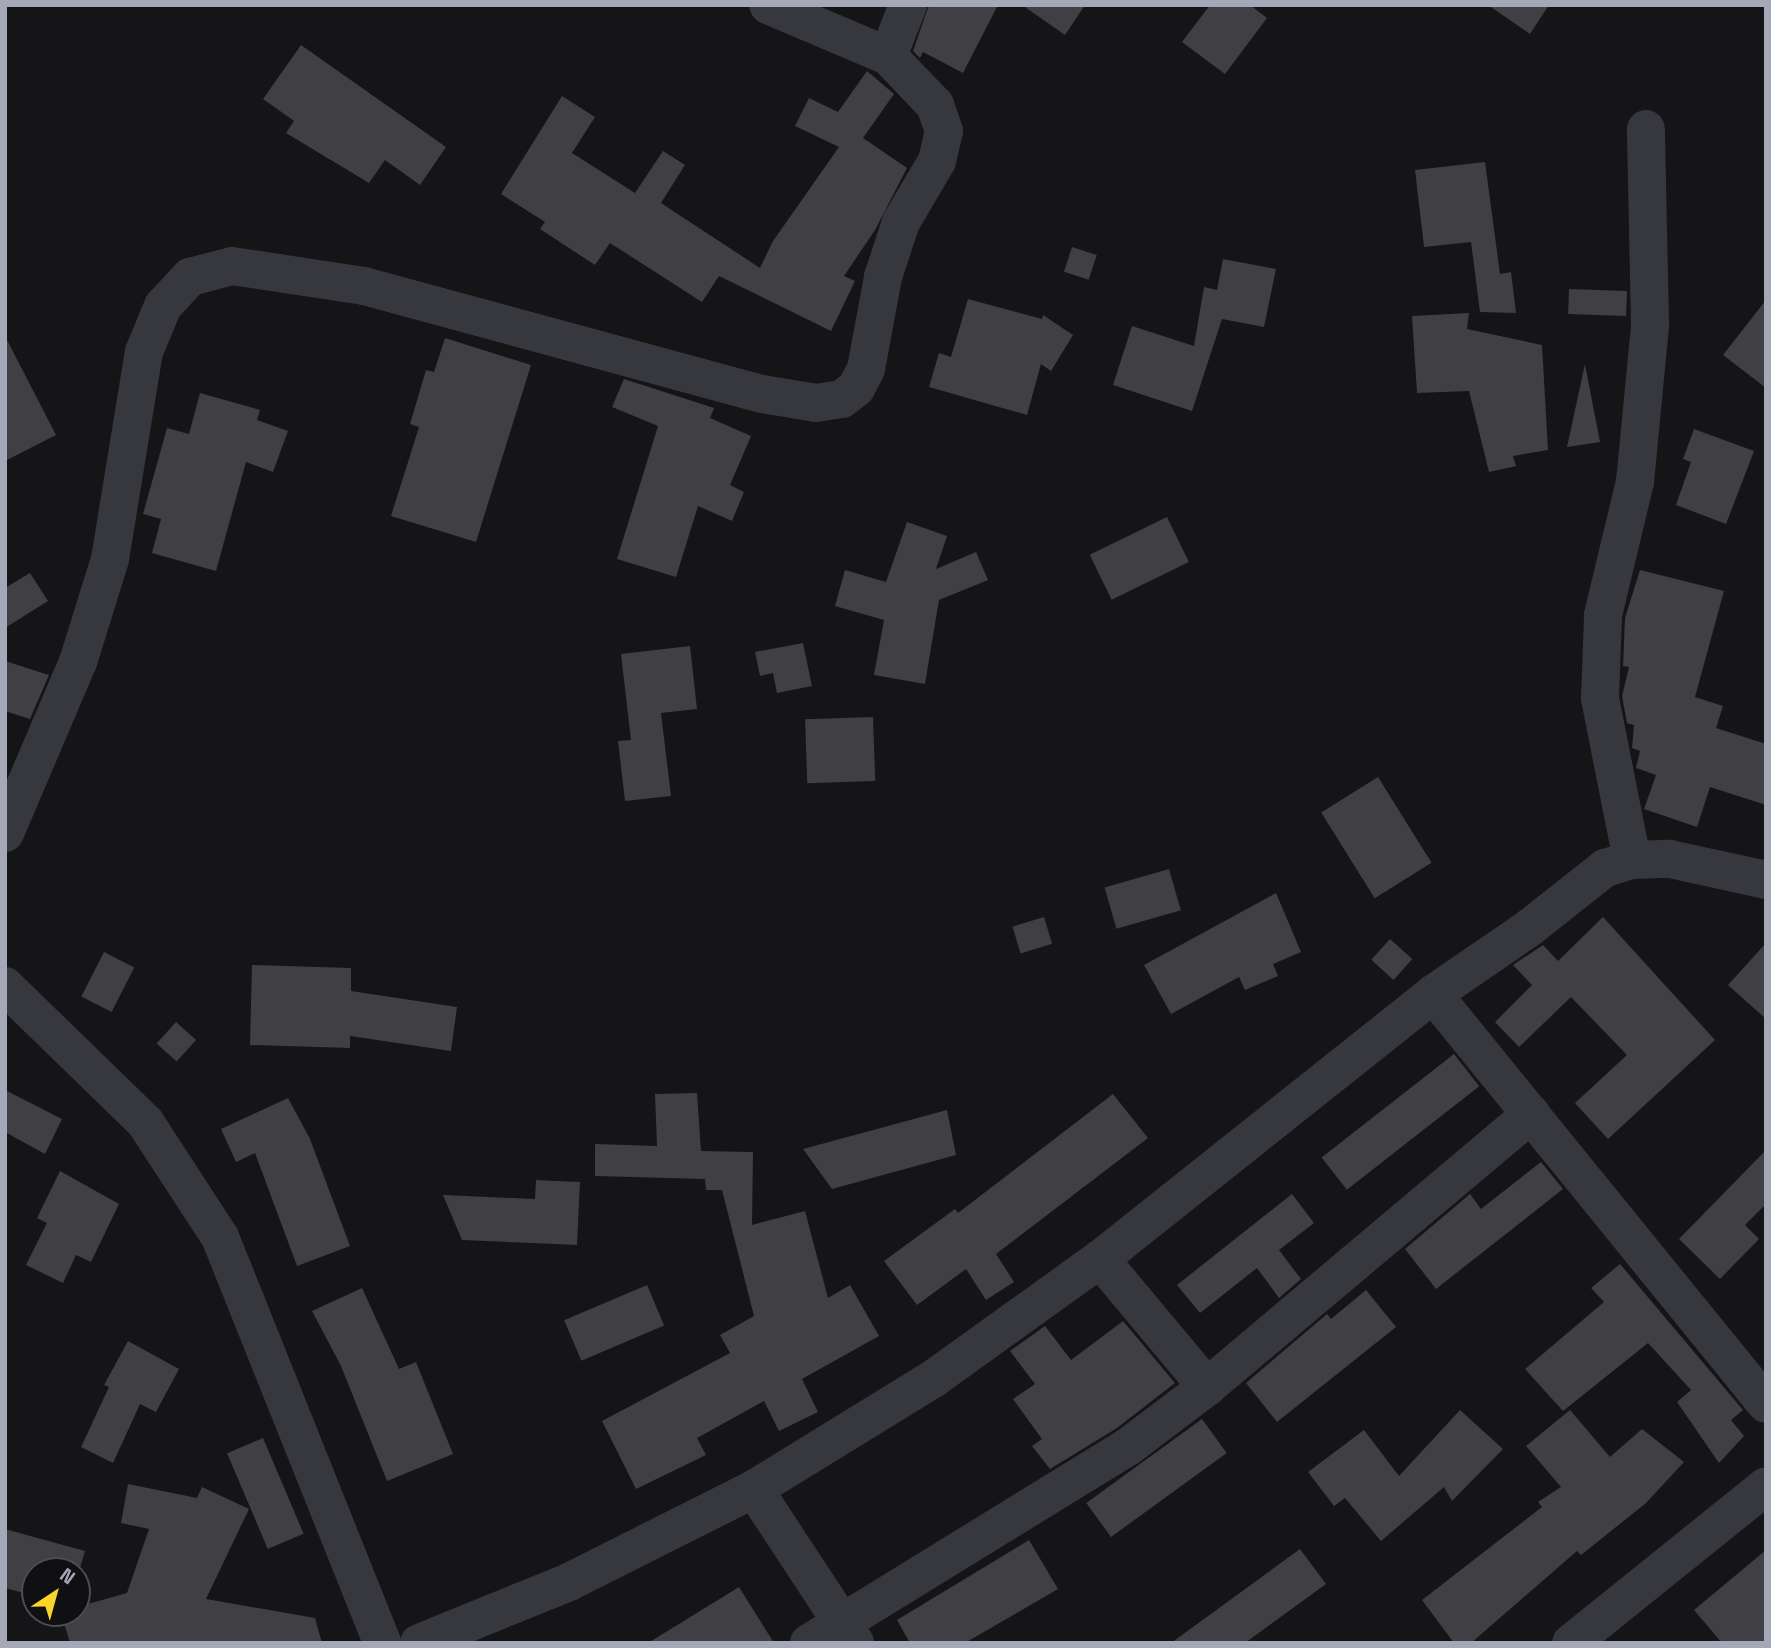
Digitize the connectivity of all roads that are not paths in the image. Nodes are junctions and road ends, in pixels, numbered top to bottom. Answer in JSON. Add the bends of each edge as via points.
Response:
{"nodes":[{"id":1,"x":768,"y":5,"type":"edge"},
{"id":2,"x":908,"y":5,"type":"edge"},
{"id":3,"x":888,"y":56,"type":"junction"},
{"id":4,"x":1646,"y":129,"type":"dead end"},
{"id":5,"x":5,"y":833,"type":"edge"},
{"id":6,"x":1632,"y":860,"type":"junction"},
{"id":7,"x":1766,"y":880,"type":"edge"},
{"id":8,"x":5,"y":986,"type":"edge"},
{"id":9,"x":1433,"y":993,"type":"junction"},
{"id":10,"x":1531,"y":1114,"type":"junction"},
{"id":11,"x":1100,"y":1259,"type":"junction"},
{"id":12,"x":1207,"y":1387,"type":"junction"},
{"id":13,"x":1766,"y":1404,"type":"edge"},
{"id":14,"x":1766,"y":1486,"type":"edge"},
{"id":15,"x":754,"y":1489,"type":"junction"},
{"id":16,"x":849,"y":1633,"type":"edge"},
{"id":17,"x":383,"y":1643,"type":"edge"},
{"id":18,"x":419,"y":1643,"type":"edge"},
{"id":19,"x":809,"y":1643,"type":"edge"},
{"id":20,"x":1571,"y":1643,"type":"edge"}],
"edges":[{"from":1,"to":3,"type":"street"},
{"from":2,"to":3,"type":"street"},
{"from":3,"to":5,"type":"street","via":[[935,105],[944,131],[937,161],[901,222],[883,277],[866,369],[856,388],[842,399],[816,403],[762,394],[364,286],[233,266],[190,277],[163,306],[145,352],[110,559],[78,662]]},
{"from":4,"to":6,"type":"street","via":[[1650,325],[1635,482],[1604,615],[1600,698]]},
{"from":6,"to":7,"type":"street","via":[[1670,859]]},
{"from":6,"to":9,"type":"street","via":[[1605,868],[1529,928]]},
{"from":8,"to":17,"type":"street","via":[[145,1122],[220,1237]]},
{"from":9,"to":10,"type":"street"},
{"from":9,"to":11,"type":"street"},
{"from":10,"to":12,"type":"street"},
{"from":10,"to":13,"type":"street"},
{"from":11,"to":12,"type":"street"},
{"from":11,"to":15,"type":"street","via":[[933,1379]]},
{"from":12,"to":16,"type":"street","via":[[1129,1446]]},
{"from":14,"to":20,"type":"street"},
{"from":15,"to":16,"type":"street"},
{"from":15,"to":18,"type":"street","via":[[569,1582]]},
{"from":16,"to":19,"type":"street"}]}
